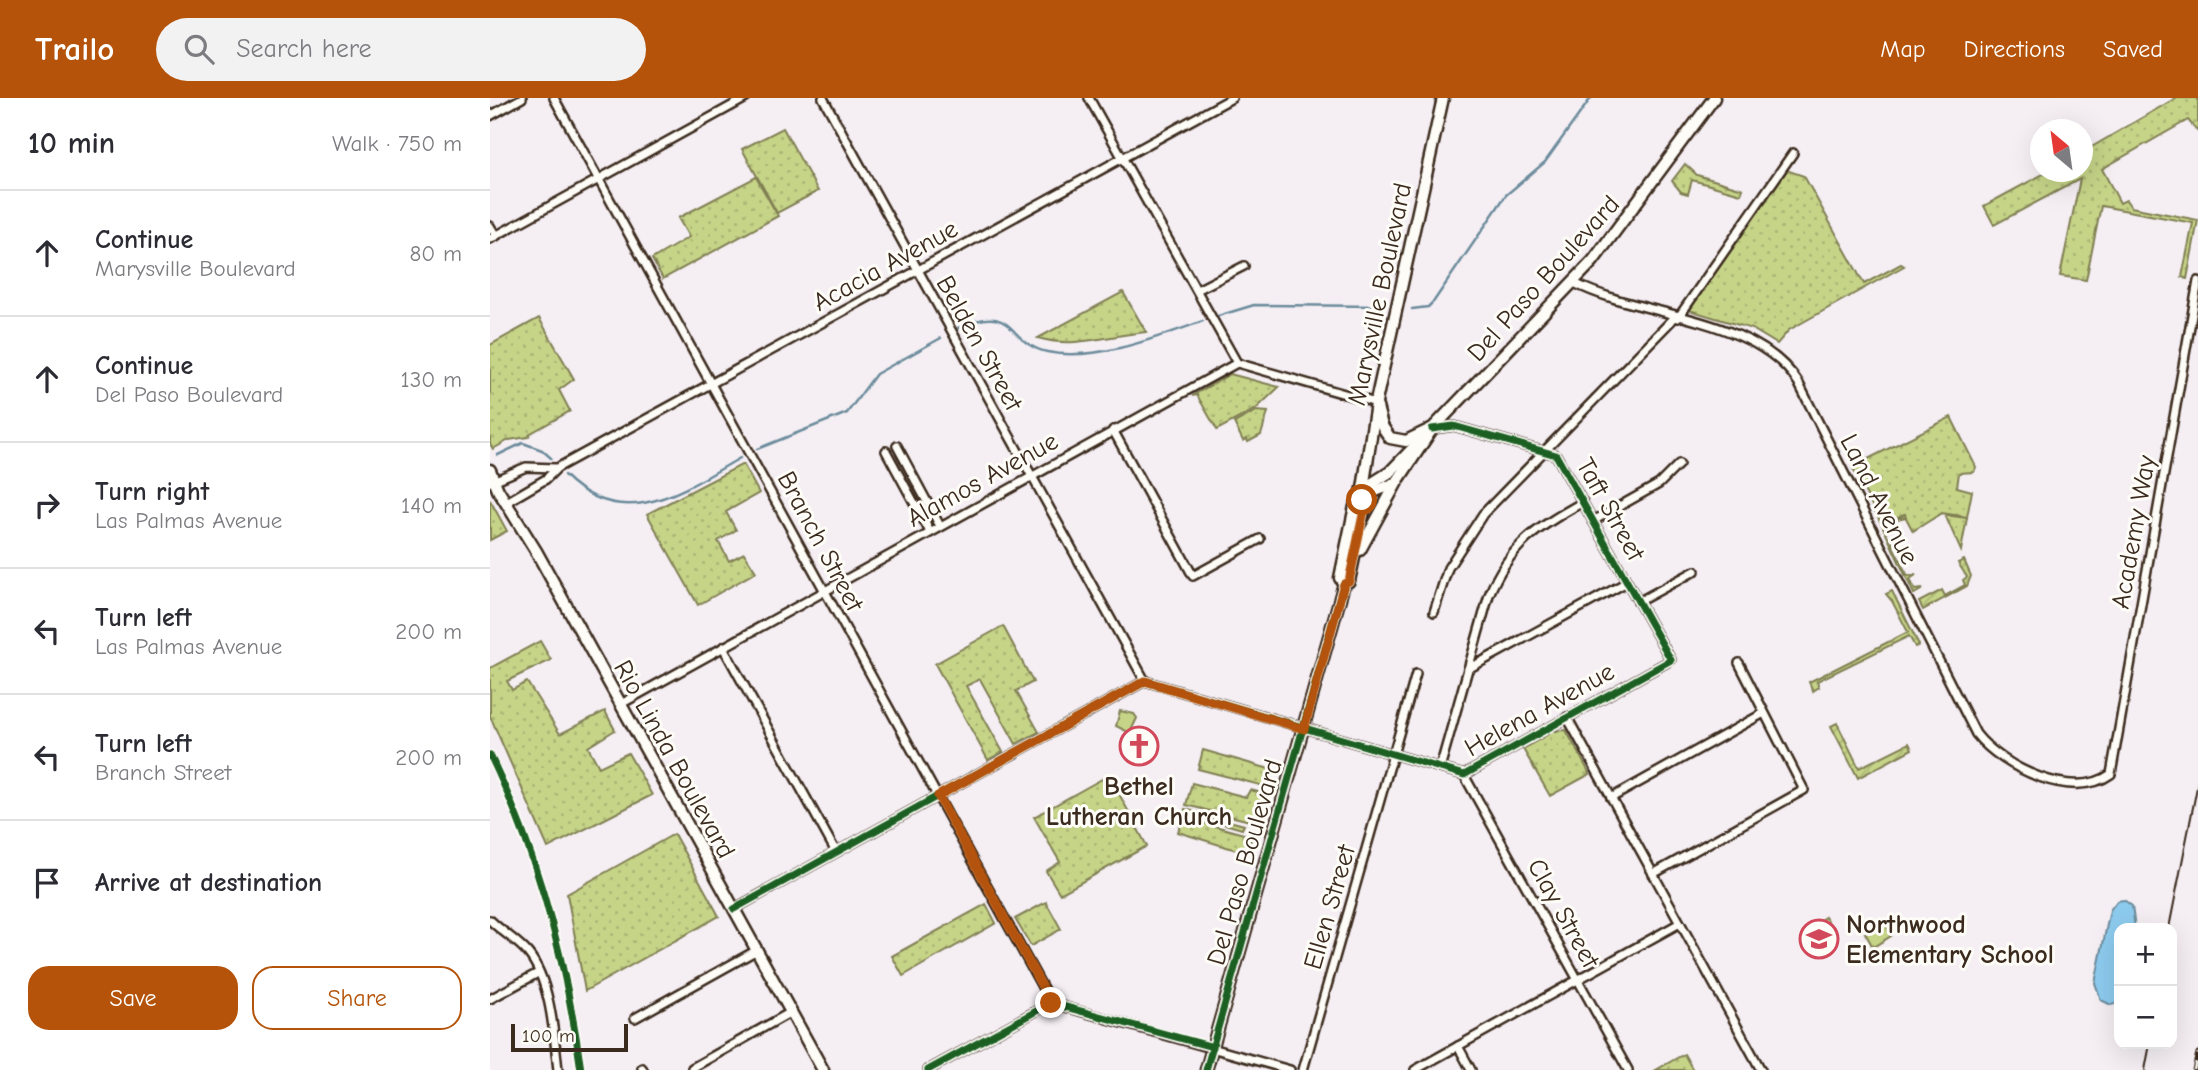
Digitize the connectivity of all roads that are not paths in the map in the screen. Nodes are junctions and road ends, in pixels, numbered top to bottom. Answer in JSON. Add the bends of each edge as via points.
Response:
{"nodes":[{"id":1,"x":522,"y":98,"type":"edge"},
{"id":2,"x":554,"y":98,"type":"edge"},
{"id":3,"x":746,"y":98,"type":"edge"},
{"id":4,"x":823,"y":98,"type":"edge"},
{"id":5,"x":1089,"y":98,"type":"edge"},
{"id":6,"x":1232,"y":98,"type":"edge"},
{"id":7,"x":1443,"y":98,"type":"edge"},
{"id":8,"x":1714,"y":98,"type":"edge"},
{"id":9,"x":490,"y":116,"type":"edge"},
{"id":10,"x":1794,"y":153,"type":"dead end"},
{"id":11,"x":1121,"y":158,"type":"junction"},
{"id":12,"x":599,"y":179,"type":"junction"},
{"id":13,"x":490,"y":226,"type":"edge"},
{"id":14,"x":493,"y":238,"type":"edge"},
{"id":15,"x":1244,"y":266,"type":"dead end"},
{"id":16,"x":916,"y":271,"type":"junction"},
{"id":17,"x":2198,"y":281,"type":"edge"},
{"id":18,"x":1574,"y":283,"type":"junction"},
{"id":19,"x":1197,"y":290,"type":"junction"},
{"id":20,"x":1677,"y":318,"type":"junction"},
{"id":21,"x":1237,"y":363,"type":"junction"},
{"id":22,"x":713,"y":385,"type":"junction"},
{"id":23,"x":1376,"y":402,"type":"junction"},
{"id":24,"x":1432,"y":429,"type":"junction"},
{"id":25,"x":1113,"y":430,"type":"junction"},
{"id":26,"x":897,"y":446,"type":"dead end"},
{"id":27,"x":886,"y":451,"type":"dead end"},
{"id":28,"x":1544,"y":451,"type":"junction"},
{"id":29,"x":902,"y":456,"type":"junction"},
{"id":30,"x":892,"y":461,"type":"junction"},
{"id":31,"x":1679,"y":464,"type":"dead end"},
{"id":32,"x":557,"y":468,"type":"junction"},
{"id":33,"x":491,"y":477,"type":"edge"},
{"id":34,"x":1030,"y":477,"type":"junction"},
{"id":35,"x":1396,"y":482,"type":"junction"},
{"id":36,"x":1362,"y":494,"type":"junction"},
{"id":37,"x":1583,"y":502,"type":"junction"},
{"id":38,"x":505,"y":503,"type":"junction"},
{"id":39,"x":1593,"y":521,"type":"junction"},
{"id":40,"x":940,"y":526,"type":"junction"},
{"id":41,"x":930,"y":532,"type":"junction"},
{"id":42,"x":1261,"y":539,"type":"dead end"},
{"id":43,"x":1352,"y":567,"type":"junction"},
{"id":44,"x":1695,"y":570,"type":"dead end"},
{"id":45,"x":1627,"y":582,"type":"junction"},
{"id":46,"x":1344,"y":584,"type":"junction"},
{"id":47,"x":824,"y":590,"type":"junction"},
{"id":48,"x":1638,"y":602,"type":"junction"},
{"id":49,"x":1434,"y":612,"type":"dead end"},
{"id":50,"x":723,"y":647,"type":"junction"},
{"id":51,"x":1671,"y":660,"type":"joint"},
{"id":52,"x":1739,"y":663,"type":"dead end"},
{"id":53,"x":1468,"y":669,"type":"junction"},
{"id":54,"x":1416,"y":674,"type":"dead end"},
{"id":55,"x":1145,"y":681,"type":"junction"},
{"id":56,"x":621,"y":704,"type":"junction"},
{"id":57,"x":1764,"y":713,"type":"junction"},
{"id":58,"x":1567,"y":717,"type":"junction"},
{"id":59,"x":1304,"y":729,"type":"junction"},
{"id":60,"x":1395,"y":755,"type":"junction"},
{"id":61,"x":1440,"y":768,"type":"junction"},
{"id":62,"x":1464,"y":775,"type":"junction"},
{"id":63,"x":2098,"y":783,"type":"joint"},
{"id":64,"x":938,"y":796,"type":"junction"},
{"id":65,"x":1611,"y":798,"type":"junction"},
{"id":66,"x":836,"y":852,"type":"junction"},
{"id":67,"x":1653,"y":874,"type":"junction"},
{"id":68,"x":734,"y":909,"type":"junction"},
{"id":69,"x":490,"y":920,"type":"edge"},
{"id":70,"x":1680,"y":923,"type":"junction"},
{"id":71,"x":757,"y":950,"type":"junction"},
{"id":72,"x":538,"y":973,"type":"junction"},
{"id":73,"x":1578,"y":980,"type":"junction"},
{"id":74,"x":490,"y":999,"type":"edge"},
{"id":75,"x":1051,"y":1003,"type":"junction"},
{"id":76,"x":791,"y":1012,"type":"junction"},
{"id":77,"x":635,"y":1018,"type":"dead end"},
{"id":78,"x":1458,"y":1046,"type":"junction"},
{"id":79,"x":1213,"y":1048,"type":"junction"},
{"id":80,"x":692,"y":1068,"type":"dead end"},
{"id":81,"x":558,"y":1070,"type":"edge"},
{"id":82,"x":823,"y":1070,"type":"edge"},
{"id":83,"x":928,"y":1070,"type":"edge"},
{"id":84,"x":1206,"y":1070,"type":"edge"},
{"id":85,"x":1290,"y":1070,"type":"edge"},
{"id":86,"x":1303,"y":1070,"type":"edge"},
{"id":87,"x":1415,"y":1070,"type":"edge"},
{"id":88,"x":1471,"y":1070,"type":"edge"},
{"id":89,"x":1628,"y":1070,"type":"edge"},
{"id":90,"x":1761,"y":1070,"type":"edge"}],
"edges":[{"from":1,"to":9,"type":"street"},
{"from":2,"to":12,"type":"street","name":"Branch Street"},
{"from":3,"to":12,"type":"street"},
{"from":4,"to":16,"type":"street","name":"Belden Street"},
{"from":5,"to":11,"type":"street"},
{"from":6,"to":11,"type":"street","name":"Acacia Avenue"},
{"from":7,"to":23,"type":"main road","name":"Marysville Boulevard"},
{"from":8,"to":18,"type":"main road","name":"Del Paso Boulevard"},
{"from":10,"to":20,"type":"street"},
{"from":11,"to":16,"type":"street","name":"Acacia Avenue"},
{"from":11,"to":19,"type":"street"},
{"from":12,"to":14,"type":"street"},
{"from":12,"to":22,"type":"street","name":"Branch Street"},
{"from":13,"to":14,"type":"street"},
{"from":15,"to":19,"type":"street"},
{"from":16,"to":22,"type":"street","name":"Acacia Avenue"},
{"from":16,"to":34,"type":"street","name":"Belden Street"},
{"from":17,"to":63,"type":"street","name":"Academy Way","via":[[2111,774]]},
{"from":18,"to":20,"type":"street","name":"Land Avenue"},
{"from":18,"to":24,"type":"main road","name":"Del Paso Boulevard"},
{"from":19,"to":21,"type":"street"},
{"from":20,"to":28,"type":"street"},
{"from":20,"to":63,"type":"street","name":"Land Avenue","via":[[1755,341],[1792,373],[1982,742],[2005,762],[2026,772]]},
{"from":21,"to":23,"type":"street"},
{"from":21,"to":25,"type":"street","name":"Alamos Avenue"},
{"from":22,"to":32,"type":"street","name":"Acacia Avenue"},
{"from":22,"to":47,"type":"street","name":"Branch Street"},
{"from":23,"to":24,"type":"main road","via":[[1390,439],[1406,441]]},
{"from":23,"to":36,"type":"main road","name":"Marysville Boulevard"},
{"from":24,"to":28,"type":"street","name":"Taft Street","via":[[1454,426]]},
{"from":24,"to":35,"type":"main road","name":"Del Paso Boulevard"},
{"from":24,"to":36,"type":"main road"},
{"from":25,"to":34,"type":"street","name":"Alamos Avenue"},
{"from":25,"to":42,"type":"street","via":[[1193,576]]},
{"from":26,"to":29,"type":"street"},
{"from":27,"to":30,"type":"street"},
{"from":28,"to":37,"type":"street","name":"Taft Street","via":[[1556,455]]},
{"from":28,"to":49,"type":"street","via":[[1470,531],[1448,568]]},
{"from":29,"to":30,"type":"street"},
{"from":29,"to":40,"type":"street"},
{"from":30,"to":41,"type":"street"},
{"from":31,"to":39,"type":"street","via":[[1659,484]]},
{"from":32,"to":33,"type":"street","name":"Acacia Avenue","via":[[526,467]]},
{"from":32,"to":38,"type":"street","name":"Acacia Avenue"},
{"from":33,"to":38,"type":"main road","name":"Rio Linda Boulevard"},
{"from":34,"to":40,"type":"street","name":"Alamos Avenue"},
{"from":34,"to":55,"type":"street","name":"Belden Street"},
{"from":35,"to":36,"type":"main road"},
{"from":35,"to":43,"type":"main road","name":"Del Paso Boulevard"},
{"from":36,"to":43,"type":"main road","name":"Marysville Boulevard","via":[[1365,506]]},
{"from":36,"to":46,"type":"main road","name":"Marysville Boulevard","via":[[1355,506],[1340,578]]},
{"from":37,"to":39,"type":"street","name":"Taft Street"},
{"from":37,"to":53,"type":"street","via":[[1539,526],[1510,555],[1489,595]]},
{"from":38,"to":56,"type":"main road","name":"Rio Linda Boulevard"},
{"from":39,"to":45,"type":"street","name":"Taft Street"},
{"from":40,"to":41,"type":"street","name":"Alamos Avenue"},
{"from":41,"to":47,"type":"street","name":"Alamos Avenue"},
{"from":43,"to":46,"type":"main road","name":"Marysville Boulevard"},
{"from":44,"to":48,"type":"street"},
{"from":45,"to":48,"type":"street","name":"Taft Street"},
{"from":45,"to":53,"type":"street"},
{"from":46,"to":59,"type":"main road","name":"Del Paso Boulevard"},
{"from":47,"to":50,"type":"street","name":"Alamos Avenue"},
{"from":47,"to":64,"type":"street","name":"Branch Street"},
{"from":48,"to":51,"type":"street","name":"Taft Street"},
{"from":50,"to":56,"type":"street","name":"Alamos Avenue"},
{"from":50,"to":66,"type":"street"},
{"from":51,"to":58,"type":"street","name":"Helena Avenue"},
{"from":52,"to":57,"type":"street"},
{"from":53,"to":61,"type":"street"},
{"from":54,"to":60,"type":"street","name":"Ellen Street"},
{"from":55,"to":59,"type":"street","name":"Helena Avenue"},
{"from":55,"to":64,"type":"street"},
{"from":56,"to":68,"type":"main road","name":"Rio Linda Boulevard"},
{"from":57,"to":65,"type":"street"},
{"from":57,"to":67,"type":"street","via":[[1804,790]]},
{"from":58,"to":62,"type":"street","name":"Helena Avenue"},
{"from":58,"to":65,"type":"street"},
{"from":59,"to":60,"type":"street","name":"Helena Avenue"},
{"from":59,"to":79,"type":"main road","name":"Del Paso Boulevard"},
{"from":60,"to":61,"type":"street","name":"Helena Avenue"},
{"from":60,"to":86,"type":"street","name":"Ellen Street"},
{"from":61,"to":62,"type":"street","name":"Helena Avenue"},
{"from":62,"to":73,"type":"street","name":"Clay Street"},
{"from":64,"to":66,"type":"street"},
{"from":64,"to":75,"type":"street","name":"Branch Street"},
{"from":65,"to":67,"type":"street"},
{"from":66,"to":68,"type":"street"},
{"from":67,"to":70,"type":"street"},
{"from":68,"to":71,"type":"main road","name":"Rio Linda Boulevard"},
{"from":69,"to":72,"type":"street","via":[[522,947]]},
{"from":70,"to":73,"type":"street"},
{"from":70,"to":90,"type":"street"},
{"from":71,"to":76,"type":"main road","name":"Rio Linda Boulevard"},
{"from":71,"to":77,"type":"street"},
{"from":72,"to":74,"type":"street"},
{"from":72,"to":81,"type":"street"},
{"from":73,"to":78,"type":"street"},
{"from":73,"to":89,"type":"street","name":"Clay Street"},
{"from":75,"to":79,"type":"street"},
{"from":75,"to":83,"type":"street"},
{"from":76,"to":80,"type":"street"},
{"from":76,"to":82,"type":"main road","name":"Rio Linda Boulevard"},
{"from":78,"to":87,"type":"street"},
{"from":78,"to":88,"type":"street"},
{"from":79,"to":84,"type":"main road","name":"Del Paso Boulevard"},
{"from":79,"to":85,"type":"street"}]}
